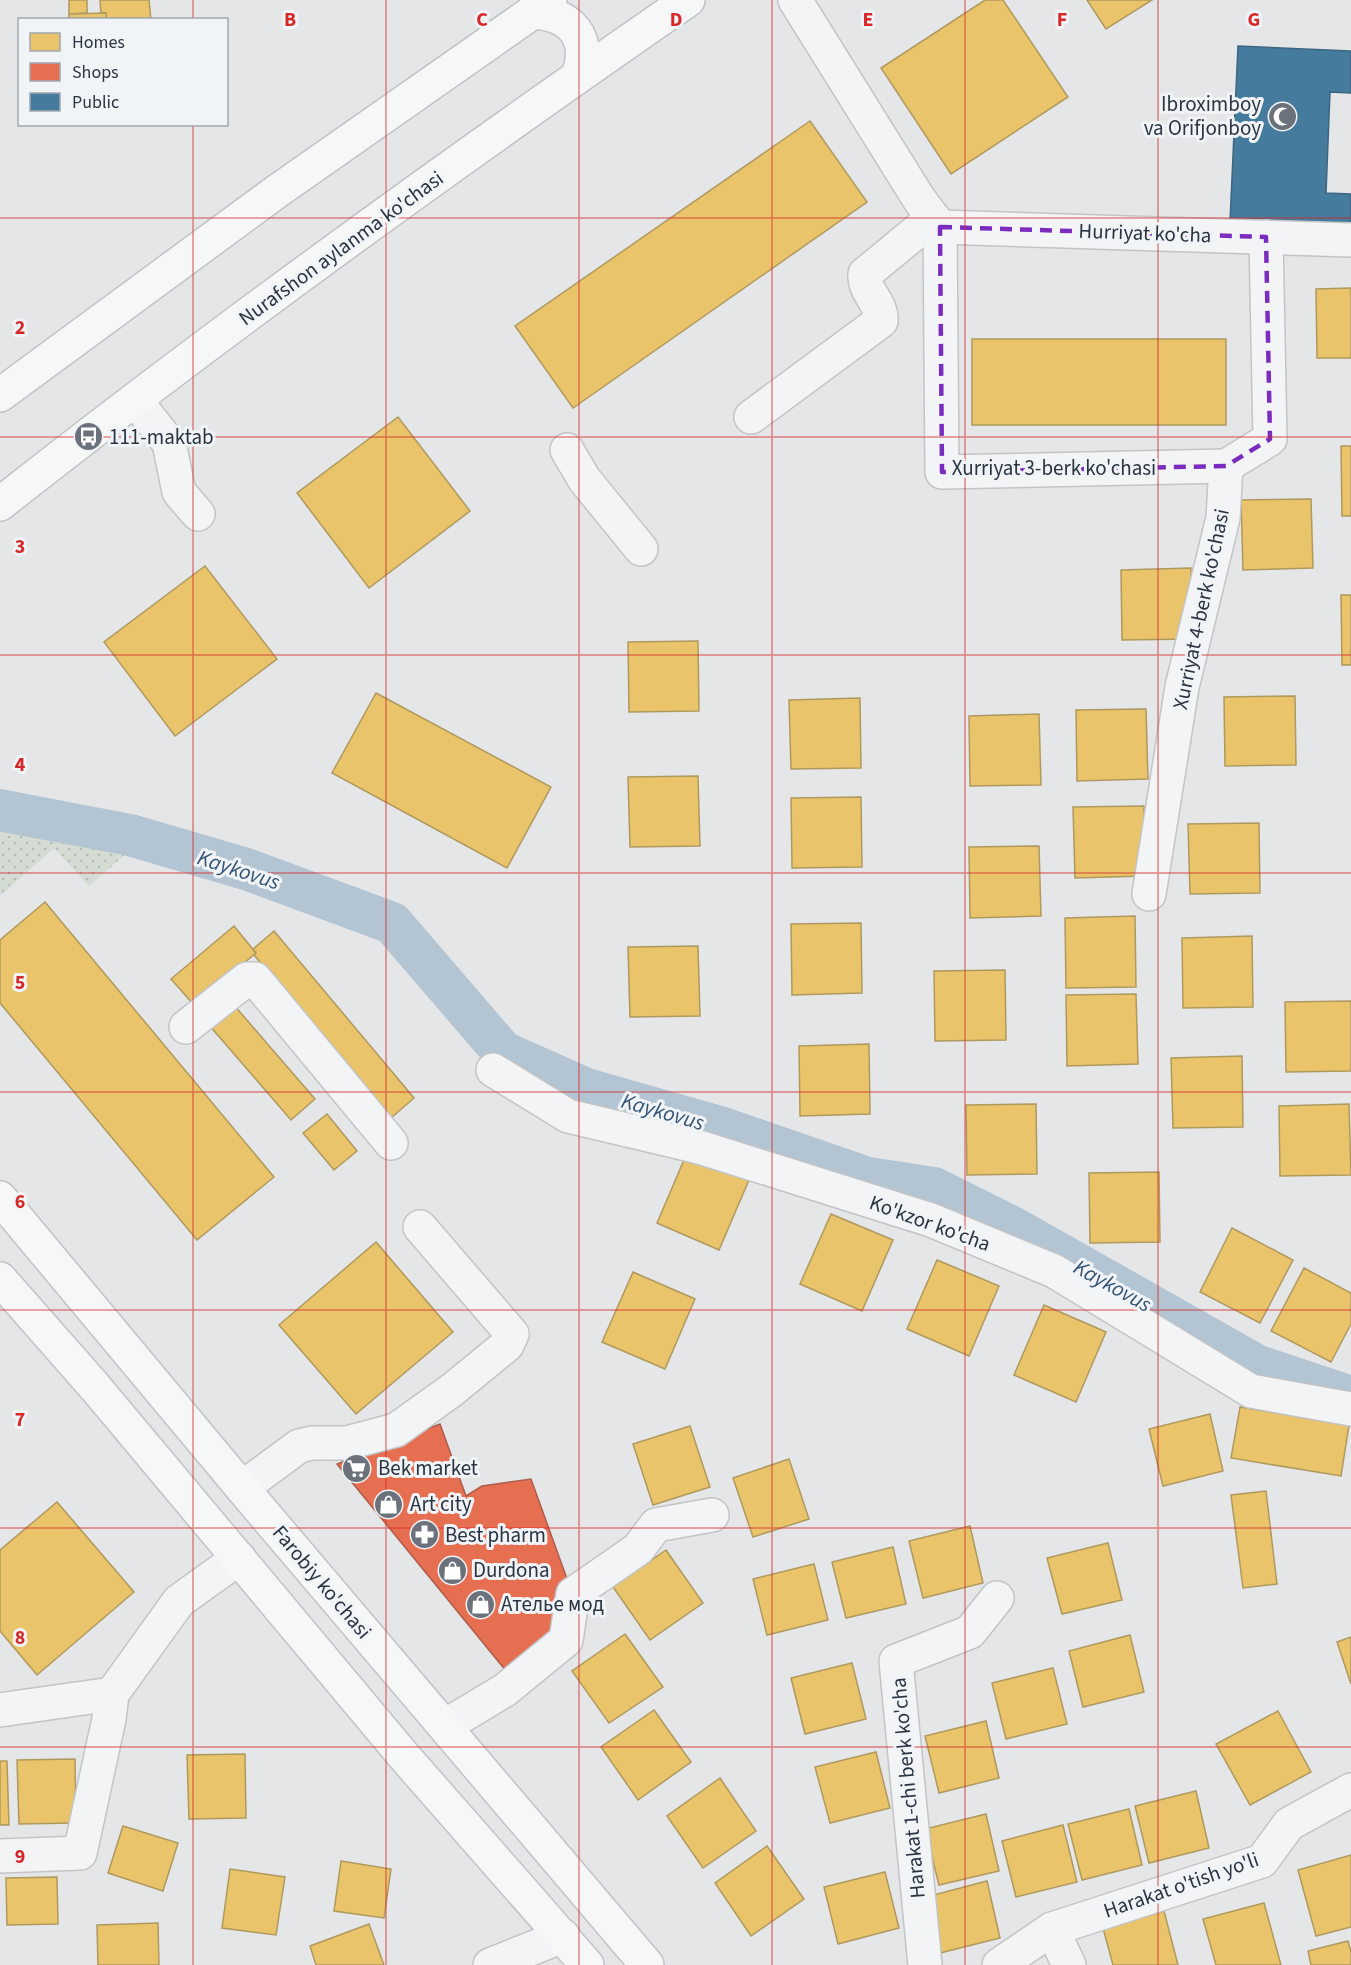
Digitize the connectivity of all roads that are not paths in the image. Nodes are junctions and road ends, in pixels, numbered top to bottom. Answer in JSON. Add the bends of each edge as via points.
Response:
{"nodes":[{"id":1,"x":688,"y":0,"type":"edge"},
{"id":2,"x":795,"y":0,"type":"edge"},
{"id":3,"x":541,"y":6,"type":"edge"},
{"id":4,"x":578,"y":76,"type":"junction"},
{"id":5,"x":931,"y":215,"type":"junction"},
{"id":6,"x":1266,"y":237,"type":"junction"},
{"id":7,"x":1351,"y":240,"type":"edge"},
{"id":8,"x":0,"y":395,"type":"edge"},
{"id":9,"x":135,"y":400,"type":"junction"},
{"id":10,"x":751,"y":417,"type":"dead end"},
{"id":11,"x":567,"y":450,"type":"dead end"},
{"id":12,"x":1226,"y":466,"type":"junction"},
{"id":13,"x":0,"y":504,"type":"edge"},
{"id":14,"x":198,"y":514,"type":"dead end"},
{"id":15,"x":641,"y":549,"type":"dead end"},
{"id":16,"x":1149,"y":894,"type":"dead end"},
{"id":17,"x":186,"y":1027,"type":"dead end"},
{"id":18,"x":493,"y":1070,"type":"dead end"},
{"id":19,"x":391,"y":1143,"type":"dead end"},
{"id":20,"x":0,"y":1198,"type":"edge"},
{"id":21,"x":420,"y":1227,"type":"dead end"},
{"id":22,"x":0,"y":1279,"type":"edge"},
{"id":23,"x":1351,"y":1409,"type":"edge"},
{"id":24,"x":242,"y":1488,"type":"junction"},
{"id":25,"x":712,"y":1515,"type":"dead end"},
{"id":26,"x":239,"y":1558,"type":"junction"},
{"id":27,"x":997,"y":1598,"type":"dead end"},
{"id":28,"x":112,"y":1694,"type":"junction"},
{"id":29,"x":0,"y":1710,"type":"edge"},
{"id":30,"x":445,"y":1726,"type":"junction"},
{"id":31,"x":1351,"y":1790,"type":"edge"},
{"id":32,"x":0,"y":1856,"type":"edge"},
{"id":33,"x":1052,"y":1929,"type":"junction"},
{"id":34,"x":563,"y":1936,"type":"junction"},
{"id":35,"x":490,"y":1965,"type":"edge"},
{"id":36,"x":587,"y":1965,"type":"edge"},
{"id":37,"x":646,"y":1965,"type":"edge"},
{"id":38,"x":925,"y":1965,"type":"edge"},
{"id":39,"x":999,"y":1965,"type":"edge"},
{"id":40,"x":1069,"y":1965,"type":"edge"}],
"edges":[{"from":1,"to":4,"type":"main road","name":"Nurafshon aylanma ko'chasi"},
{"from":2,"to":5,"type":"street"},
{"from":3,"to":4,"type":"main road","via":[[575,29],[584,52]]},
{"from":3,"to":8,"type":"main road","via":[[276,192]]},
{"from":4,"to":9,"type":"main road","name":"Nurafshon aylanma ko'chasi"},
{"from":5,"to":6,"type":"street","name":"Hurriyat ko'cha"},
{"from":5,"to":10,"type":"street","via":[[865,274],[864,283],[882,314],[881,321]]},
{"from":5,"to":12,"type":"street","name":"Xurriyat 3-berk ko'chasi","via":[[942,472]]},
{"from":6,"to":7,"type":"street","name":"Hurriyat ko'cha"},
{"from":6,"to":12,"type":"street","via":[[1270,439]]},
{"from":9,"to":13,"type":"main road","name":"Nurafshon aylanma ko'chasi"},
{"from":9,"to":14,"type":"street","via":[[169,443],[179,492]]},
{"from":11,"to":15,"type":"street","via":[[584,479]]},
{"from":12,"to":16,"type":"street","name":"Xurriyat 4-berk ko'chasi","via":[[1223,518],[1182,687]]},
{"from":17,"to":19,"type":"street","via":[[247,979],[255,979]]},
{"from":18,"to":23,"type":"street","name":"Ko'kzor ko'cha","via":[[568,1116],[699,1147],[931,1220],[1054,1271],[1251,1391]]},
{"from":20,"to":24,"type":"main road","name":"Farobiy ko'chasi"},
{"from":21,"to":24,"type":"street","via":[[512,1334],[507,1345],[396,1430],[347,1443],[299,1446]]},
{"from":22,"to":26,"type":"main road"},
{"from":24,"to":30,"type":"main road","name":"Farobiy ko'chasi"},
{"from":25,"to":30,"type":"street","via":[[656,1525],[638,1549],[573,1594],[566,1640],[505,1690]]},
{"from":26,"to":28,"type":"street","via":[[179,1601]]},
{"from":26,"to":34,"type":"main road","via":[[403,1755]]},
{"from":27,"to":38,"type":"street","name":"Harakat 1-chi berk ko'cha","via":[[970,1632],[896,1661]]},
{"from":28,"to":29,"type":"street"},
{"from":28,"to":32,"type":"street","via":[[80,1853]]},
{"from":30,"to":37,"type":"main road","name":"Farobiy ko'chasi"},
{"from":31,"to":33,"type":"street","name":"Harakat o'tish yo'li","via":[[1289,1824],[1262,1861]]},
{"from":33,"to":39,"type":"street","name":"Harakat o'tish yo'li"},
{"from":33,"to":40,"type":"street"},
{"from":34,"to":35,"type":"street"},
{"from":34,"to":36,"type":"main road"}]}
